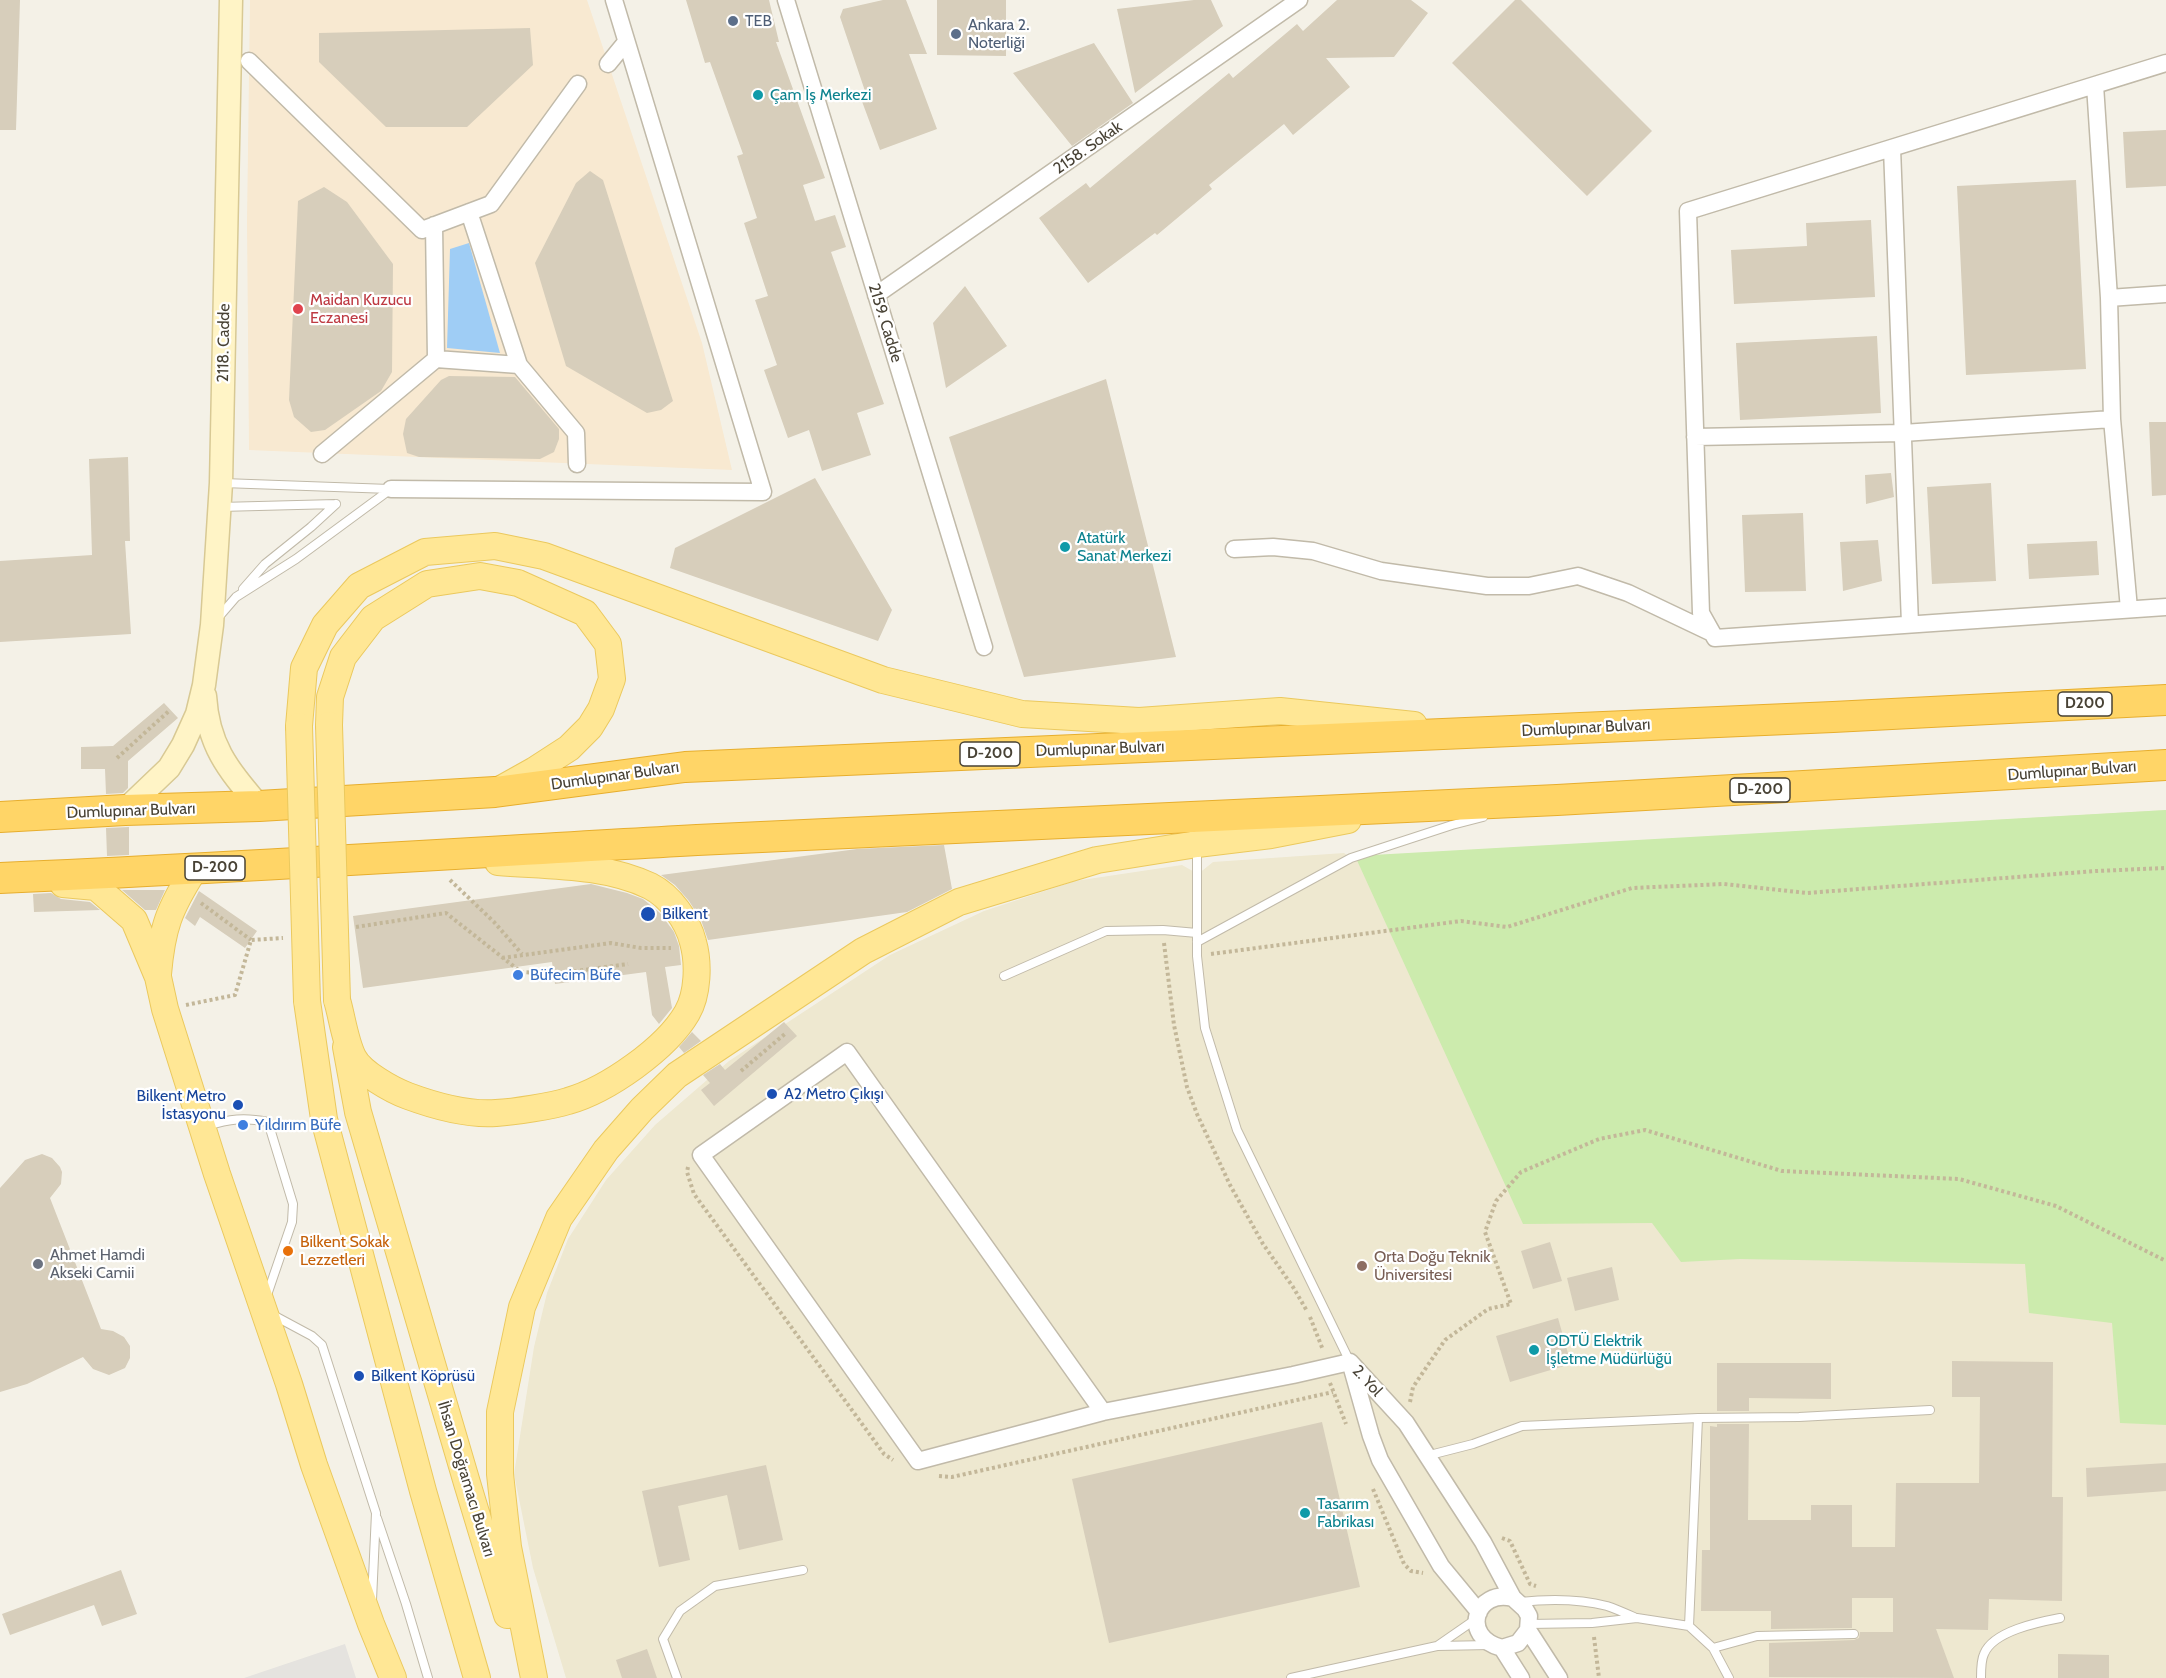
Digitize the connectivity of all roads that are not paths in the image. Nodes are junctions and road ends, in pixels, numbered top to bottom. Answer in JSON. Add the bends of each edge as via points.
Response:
{"nodes":[{"id":1,"x":231,"y":0,"type":"edge"},
{"id":2,"x":614,"y":0,"type":"edge"},
{"id":3,"x":786,"y":0,"type":"edge"},
{"id":4,"x":1299,"y":0,"type":"edge"},
{"id":5,"x":626,"y":42,"type":"junction"},
{"id":6,"x":249,"y":61,"type":"dead end"},
{"id":7,"x":2166,"y":63,"type":"edge"},
{"id":8,"x":608,"y":64,"type":"dead end"},
{"id":9,"x":578,"y":84,"type":"dead end"},
{"id":10,"x":2095,"y":85,"type":"junction"},
{"id":11,"x":1892,"y":148,"type":"junction"},
{"id":12,"x":469,"y":212,"type":"junction"},
{"id":13,"x":434,"y":225,"type":"junction"},
{"id":14,"x":2166,"y":294,"type":"edge"},
{"id":15,"x":876,"y":295,"type":"junction"},
{"id":16,"x":2109,"y":298,"type":"junction"},
{"id":17,"x":436,"y":359,"type":"junction"},
{"id":18,"x":519,"y":365,"type":"junction"},
{"id":19,"x":2112,"y":419,"type":"junction"},
{"id":20,"x":1903,"y":433,"type":"junction"},
{"id":21,"x":1695,"y":437,"type":"junction"},
{"id":22,"x":322,"y":454,"type":"dead end"},
{"id":23,"x":577,"y":464,"type":"dead end"},
{"id":24,"x":221,"y":483,"type":"junction"},
{"id":25,"x":391,"y":489,"type":"junction"},
{"id":26,"x":219,"y":507,"type":"junction"},
{"id":27,"x":1234,"y":549,"type":"dead end"},
{"id":28,"x":236,"y":597,"type":"junction"},
{"id":29,"x":2166,"y":607,"type":"edge"},
{"id":30,"x":2129,"y":609,"type":"junction"},
{"id":31,"x":1910,"y":624,"type":"junction"},
{"id":32,"x":212,"y":625,"type":"junction"},
{"id":33,"x":1712,"y":633,"type":"junction"},
{"id":34,"x":984,"y":647,"type":"dead end"},
{"id":35,"x":204,"y":685,"type":"junction"},
{"id":36,"x":2166,"y":700,"type":"edge"},
{"id":37,"x":2003,"y":709,"type":"joint"},
{"id":38,"x":1485,"y":732,"type":"junction"},
{"id":39,"x":2166,"y":765,"type":"edge"},
{"id":40,"x":495,"y":792,"type":"junction"},
{"id":41,"x":1548,"y":801,"type":"junction"},
{"id":42,"x":259,"y":806,"type":"junction"},
{"id":43,"x":1419,"y":806,"type":"junction"},
{"id":44,"x":125,"y":810,"type":"junction"},
{"id":45,"x":1505,"y":812,"type":"dead end"},
{"id":46,"x":1494,"y":814,"type":"dead end"},
{"id":47,"x":0,"y":817,"type":"edge"},
{"id":48,"x":1197,"y":844,"type":"junction"},
{"id":49,"x":426,"y":856,"type":"junction"},
{"id":50,"x":194,"y":870,"type":"junction"},
{"id":51,"x":0,"y":878,"type":"edge"},
{"id":52,"x":1197,"y":937,"type":"junction"},
{"id":53,"x":1004,"y":976,"type":"dead end"},
{"id":54,"x":158,"y":977,"type":"junction"},
{"id":55,"x":337,"y":1000,"type":"junction"},
{"id":56,"x":202,"y":1126,"type":"junction"},
{"id":57,"x":262,"y":1310,"type":"junction"},
{"id":58,"x":1350,"y":1362,"type":"junction"},
{"id":59,"x":1930,"y":1410,"type":"dead end"},
{"id":60,"x":1103,"y":1412,"type":"junction"},
{"id":61,"x":1698,"y":1418,"type":"junction"},
{"id":62,"x":1426,"y":1456,"type":"junction"},
{"id":63,"x":376,"y":1513,"type":"junction"},
{"id":64,"x":802,"y":1570,"type":"dead end"},
{"id":65,"x":1517,"y":1600,"type":"junction"},
{"id":66,"x":1478,"y":1615,"type":"junction"},
{"id":67,"x":1637,"y":1618,"type":"junction"},
{"id":68,"x":2061,"y":1618,"type":"dead end"},
{"id":69,"x":371,"y":1624,"type":"junction"},
{"id":70,"x":1689,"y":1626,"type":"junction"},
{"id":71,"x":1529,"y":1627,"type":"junction"},
{"id":72,"x":1854,"y":1634,"type":"dead end"},
{"id":73,"x":1437,"y":1646,"type":"junction"},
{"id":74,"x":1496,"y":1646,"type":"junction"},
{"id":75,"x":1713,"y":1648,"type":"junction"},
{"id":76,"x":393,"y":1678,"type":"edge"},
{"id":77,"x":428,"y":1678,"type":"edge"},
{"id":78,"x":477,"y":1678,"type":"edge"},
{"id":79,"x":527,"y":1678,"type":"edge"},
{"id":80,"x":534,"y":1678,"type":"edge"},
{"id":81,"x":676,"y":1678,"type":"edge"},
{"id":82,"x":1291,"y":1678,"type":"edge"},
{"id":83,"x":1521,"y":1678,"type":"edge"},
{"id":84,"x":1559,"y":1678,"type":"edge"},
{"id":85,"x":1729,"y":1678,"type":"edge"},
{"id":86,"x":1981,"y":1678,"type":"edge"}],
"edges":[{"from":1,"to":24,"type":"street","name":"2118. Cadde"},
{"from":2,"to":5,"type":"street"},
{"from":3,"to":15,"type":"street","name":"2159. Cadde"},
{"from":4,"to":15,"type":"street","name":"2158. Sokak"},
{"from":5,"to":8,"type":"street"},
{"from":5,"to":25,"type":"street","via":[[763,492]]},
{"from":6,"to":13,"type":"street","via":[[422,230]]},
{"from":7,"to":10,"type":"street"},
{"from":9,"to":12,"type":"street","via":[[491,204]]},
{"from":10,"to":11,"type":"street"},
{"from":10,"to":16,"type":"street"},
{"from":11,"to":20,"type":"street"},
{"from":11,"to":21,"type":"street","via":[[1688,211]]},
{"from":12,"to":13,"type":"street"},
{"from":12,"to":18,"type":"street"},
{"from":13,"to":17,"type":"street"},
{"from":14,"to":16,"type":"street"},
{"from":15,"to":34,"type":"street","name":"2159. Cadde"},
{"from":16,"to":19,"type":"street"},
{"from":17,"to":18,"type":"street"},
{"from":17,"to":22,"type":"street"},
{"from":18,"to":23,"type":"street","via":[[576,433]]},
{"from":19,"to":20,"type":"street"},
{"from":19,"to":30,"type":"street"},
{"from":20,"to":21,"type":"street"},
{"from":20,"to":31,"type":"street"},
{"from":21,"to":33,"type":"street","via":[[1701,613]]},
{"from":24,"to":25,"type":"lane"},
{"from":24,"to":26,"type":"street","name":"2118. Cadde"},
{"from":25,"to":28,"type":"lane","via":[[296,559]]},
{"from":26,"to":28,"type":"lane","via":[[336,504],[265,564]]},
{"from":26,"to":32,"type":"street","name":"2118. Cadde"},
{"from":27,"to":33,"type":"street","via":[[1313,551],[1381,571],[1487,586],[1528,586],[1578,576],[1628,593]]},
{"from":28,"to":32,"type":"lane"},
{"from":29,"to":30,"type":"street"},
{"from":30,"to":31,"type":"street"},
{"from":31,"to":33,"type":"street","via":[[1715,638]]},
{"from":32,"to":35,"type":"street","name":"2118. Cadde"},
{"from":35,"to":42,"type":"street","via":[[206,715],[215,746]]},
{"from":35,"to":44,"type":"street","via":[[197,714],[169,768]]},
{"from":36,"to":37,"type":"highway","name":"Dumlupınar Bulvarı","number":"D200"},
{"from":37,"to":38,"type":"highway","name":"Dumlupınar Bulvarı","number":"D-200"},
{"from":38,"to":40,"type":"highway","name":"Dumlupınar Bulvarı","number":"D-200","via":[[685,767]]},
{"from":38,"to":78,"type":"main road","bridge":true,"via":[[1280,711],[1139,721],[1022,714],[883,680],[543,556],[495,546],[424,552],[359,586],[325,625],[304,668],[299,726],[307,1001],[324,1119]]},
{"from":39,"to":41,"type":"highway","name":"Dumlupınar Bulvarı","number":"D-200"},
{"from":40,"to":42,"type":"highway","name":"Dumlupınar Bulvarı","number":"D-200"},
{"from":40,"to":55,"type":"main road","bridge":true,"via":[[569,748],[590,727],[612,680],[608,644],[585,613],[518,583],[480,576],[428,584],[373,618],[343,657],[330,697]]},
{"from":41,"to":43,"type":"highway","name":"Dumlupınar Bulvarı","number":"D-200"},
{"from":41,"to":45,"type":"lane"},
{"from":42,"to":44,"type":"highway","name":"Dumlupınar Bulvarı","number":"D-200"},
{"from":43,"to":48,"type":"main road","via":[[1271,835]]},
{"from":43,"to":49,"type":"highway","name":"Dumlupınar Bulvarı","number":"D-200"},
{"from":44,"to":47,"type":"highway","name":"Dumlupınar Bulvarı","number":"D-200"},
{"from":46,"to":52,"type":"lane","via":[[1351,858]]},
{"from":48,"to":52,"type":"lane"},
{"from":48,"to":80,"type":"main road","via":[[1097,860],[959,902],[874,945],[677,1075],[606,1150],[559,1218],[522,1307],[500,1412],[500,1474],[508,1546]]},
{"from":49,"to":50,"type":"highway","name":"Dumlupınar Bulvarı","number":"D-200"},
{"from":49,"to":55,"type":"main road","via":[[593,869],[652,887],[670,901],[691,931],[696,973],[687,1013],[639,1063],[605,1085],[568,1101],[496,1113],[455,1110],[422,1101],[374,1078],[353,1058]]},
{"from":50,"to":51,"type":"highway","name":"Dumlupınar Bulvarı","number":"D-200"},
{"from":50,"to":54,"type":"main road","via":[[175,900],[162,938]]},
{"from":51,"to":54,"type":"main road","via":[[96,887],[134,920]]},
{"from":52,"to":53,"type":"lane","via":[[1163,930],[1106,931]]},
{"from":52,"to":58,"type":"lane","via":[[1205,1028],[1238,1130]]},
{"from":54,"to":56,"type":"main road"},
{"from":55,"to":79,"type":"main road","name":"İhsan Doğramacı Bulvarı","via":[[358,1112]]},
{"from":56,"to":57,"type":"main road"},
{"from":56,"to":57,"type":"lane","via":[[233,1118],[268,1122],[293,1204],[292,1222]]},
{"from":57,"to":63,"type":"lane","via":[[312,1335],[322,1345]]},
{"from":57,"to":69,"type":"main road"},
{"from":58,"to":60,"type":"street"},
{"from":58,"to":62,"type":"street","name":"2. Yol","via":[[1406,1423]]},
{"from":58,"to":66,"type":"street","name":"2. Yol","via":[[1380,1460],[1441,1566]]},
{"from":59,"to":61,"type":"lane"},
{"from":60,"to":60,"type":"street","via":[[918,1461],[701,1155],[848,1052]]},
{"from":61,"to":62,"type":"lane","via":[[1522,1426]]},
{"from":61,"to":70,"type":"lane"},
{"from":62,"to":65,"type":"street","name":"2. Yol"},
{"from":63,"to":69,"type":"lane"},
{"from":63,"to":77,"type":"lane"},
{"from":64,"to":81,"type":"lane","via":[[715,1586],[680,1611],[663,1639]]},
{"from":65,"to":66,"type":"street","via":[[1505,1596],[1489,1600]]},
{"from":65,"to":67,"type":"lane","via":[[1607,1606]]},
{"from":65,"to":71,"type":"street","name":"2. Yol","via":[[1528,1616]]},
{"from":66,"to":73,"type":"lane"},
{"from":66,"to":74,"type":"street","name":"2. Yol","via":[[1482,1638]]},
{"from":67,"to":70,"type":"lane"},
{"from":67,"to":71,"type":"lane"},
{"from":68,"to":86,"type":"lane","via":[[2010,1631],[1998,1639],[1984,1653]]},
{"from":69,"to":76,"type":"main road"},
{"from":70,"to":75,"type":"lane"},
{"from":71,"to":74,"type":"street","via":[[1518,1643]]},
{"from":71,"to":84,"type":"street","name":"2. Yol"},
{"from":72,"to":75,"type":"lane","via":[[1757,1636]]},
{"from":73,"to":74,"type":"lane"},
{"from":73,"to":82,"type":"lane"},
{"from":74,"to":83,"type":"street","name":"2. Yol"},
{"from":75,"to":85,"type":"lane"}]}
